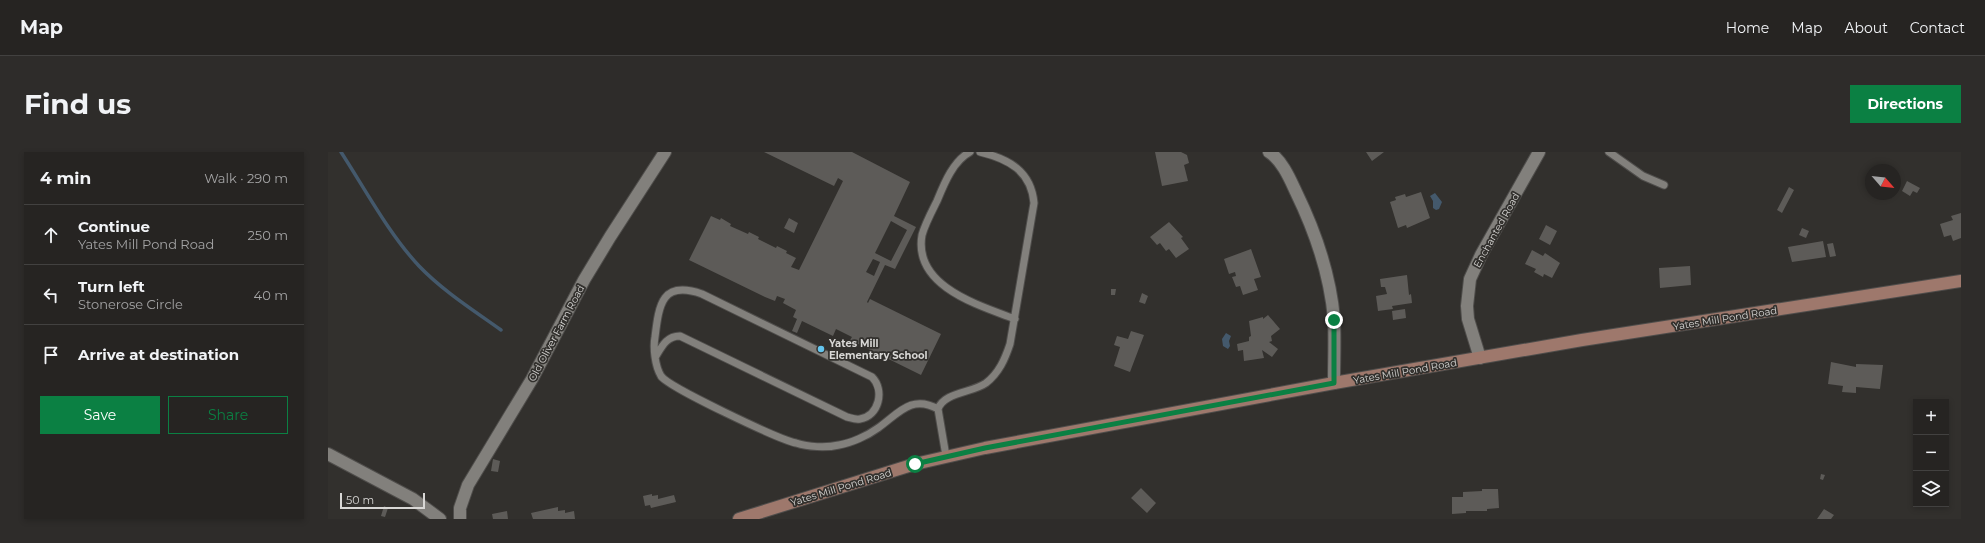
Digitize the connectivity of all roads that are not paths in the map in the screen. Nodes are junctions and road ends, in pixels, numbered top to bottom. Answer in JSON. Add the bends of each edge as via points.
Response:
{"nodes":[{"id":1,"x":665,"y":152,"type":"edge"},
{"id":2,"x":970,"y":152,"type":"edge"},
{"id":3,"x":980,"y":152,"type":"edge"},
{"id":4,"x":1269,"y":152,"type":"edge"},
{"id":5,"x":1539,"y":152,"type":"edge"},
{"id":6,"x":1610,"y":152,"type":"edge"},
{"id":7,"x":1664,"y":185,"type":"dead end"},
{"id":8,"x":1961,"y":281,"type":"edge"},
{"id":9,"x":1015,"y":319,"type":"junction"},
{"id":10,"x":656,"y":356,"type":"junction"},
{"id":11,"x":1480,"y":358,"type":"junction"},
{"id":12,"x":1334,"y":383,"type":"junction"},
{"id":13,"x":938,"y":409,"type":"junction"},
{"id":14,"x":328,"y":454,"type":"edge"},
{"id":15,"x":946,"y":456,"type":"junction"},
{"id":16,"x":440,"y":519,"type":"edge"},
{"id":17,"x":460,"y":519,"type":"edge"},
{"id":18,"x":739,"y":519,"type":"edge"}],
"edges":[{"from":1,"to":17,"type":"street","name":"Old Oliver Farm Road","via":[[602,249],[532,380],[468,485],[460,508]]},
{"from":2,"to":9,"type":"lane","via":[[956,164],[937,199],[922,234],[922,254],[928,269],[939,282],[967,300]]},
{"from":3,"to":9,"type":"lane","via":[[1022,171],[1033,194],[1034,203]]},
{"from":4,"to":12,"type":"street","via":[[1281,164],[1307,214],[1326,269],[1334,320]]},
{"from":5,"to":11,"type":"street","name":"Enchanted Road","via":[[1470,279],[1468,319]]},
{"from":6,"to":7,"type":"lane","via":[[1643,176]]},
{"from":8,"to":11,"type":"street","name":"Yates Mill Pond Road"},
{"from":9,"to":13,"type":"lane","via":[[1006,356],[998,370],[986,383],[946,399]]},
{"from":10,"to":10,"type":"lane","via":[[670,338],[680,336],[847,418],[865,418],[872,414],[877,406],[879,388],[872,377],[687,288],[675,290],[667,295],[657,316],[654,344]]},
{"from":10,"to":13,"type":"lane","via":[[661,376],[666,381],[797,444],[838,446],[877,429],[908,405],[931,405]]},
{"from":11,"to":12,"type":"street","name":"Yates Mill Pond Road"},
{"from":12,"to":15,"type":"street","name":"Yates Mill Pond Road"},
{"from":13,"to":15,"type":"lane"},
{"from":14,"to":16,"type":"street","via":[[413,499]]},
{"from":15,"to":18,"type":"street","name":"Yates Mill Pond Road"}]}
